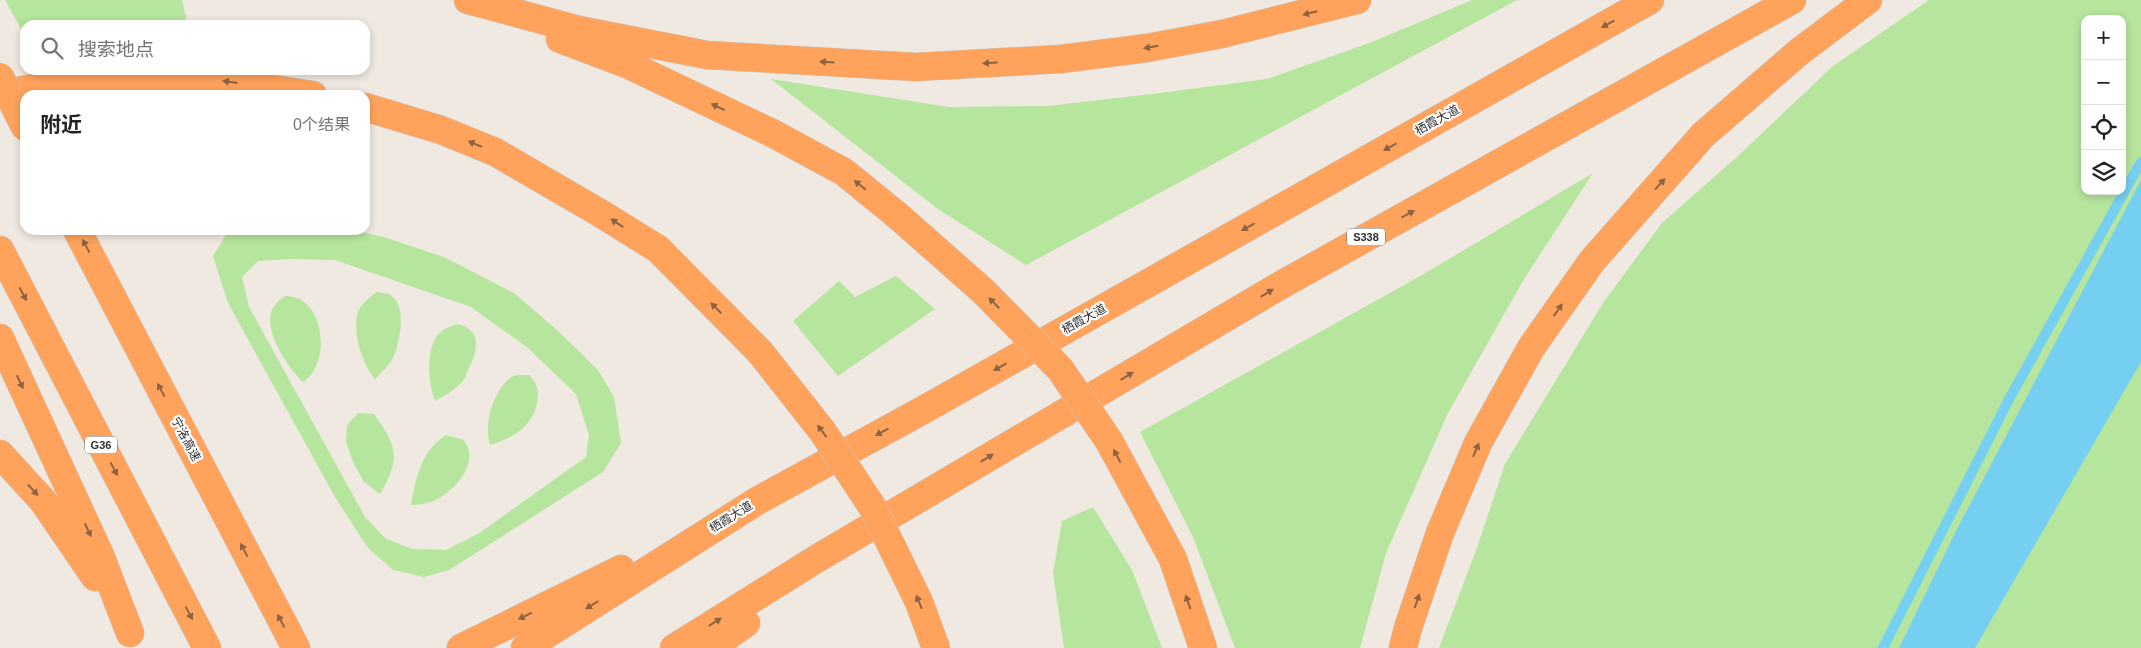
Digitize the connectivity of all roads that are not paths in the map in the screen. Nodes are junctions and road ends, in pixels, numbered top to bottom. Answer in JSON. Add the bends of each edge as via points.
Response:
{"nodes":[{"id":1,"x":459,"y":0,"type":"edge"},
{"id":2,"x":468,"y":0,"type":"edge"},
{"id":3,"x":1357,"y":0,"type":"edge"},
{"id":4,"x":1650,"y":0,"type":"edge"},
{"id":5,"x":1792,"y":0,"type":"edge"},
{"id":6,"x":1868,"y":0,"type":"edge"},
{"id":7,"x":0,"y":77,"type":"edge"},
{"id":8,"x":20,"y":90,"type":"edge"},
{"id":9,"x":22,"y":90,"type":"edge"},
{"id":10,"x":279,"y":90,"type":"edge"},
{"id":11,"x":0,"y":94,"type":"edge"},
{"id":12,"x":370,"y":109,"type":"edge"},
{"id":13,"x":20,"y":117,"type":"edge"},
{"id":14,"x":80,"y":235,"type":"edge"},
{"id":15,"x":0,"y":250,"type":"edge"},
{"id":16,"x":0,"y":338,"type":"edge"},
{"id":17,"x":0,"y":454,"type":"edge"},
{"id":18,"x":945,"y":483,"type":"junction"},
{"id":19,"x":757,"y":501,"type":"junction"},
{"id":20,"x":134,"y":640,"type":"edge"},
{"id":21,"x":205,"y":644,"type":"edge"},
{"id":22,"x":296,"y":648,"type":"edge"},
{"id":23,"x":461,"y":648,"type":"edge"},
{"id":24,"x":525,"y":648,"type":"edge"},
{"id":25,"x":674,"y":648,"type":"edge"},
{"id":26,"x":711,"y":648,"type":"edge"},
{"id":27,"x":936,"y":648,"type":"edge"},
{"id":28,"x":1203,"y":648,"type":"edge"},
{"id":29,"x":1403,"y":648,"type":"edge"}],
"edges":[{"from":28,"to":1,"type":"highway","one_way":true,"bridge":true,"via":[[1173,559],[1109,441],[1060,369],[982,291],[898,216],[844,172],[774,134],[629,65]]},
{"from":3,"to":2,"type":"highway","one_way":true,"via":[[1222,34],[1147,48],[1061,59],[916,67],[707,55],[579,30]]},
{"from":4,"to":19,"type":"highway","name":"栖霞大道","one_way":true},
{"from":18,"to":5,"type":"highway","number":"S338","one_way":true,"via":[[1282,284]]},
{"from":29,"to":6,"type":"highway","one_way":true,"via":[[1440,533],[1478,443],[1531,348],[1592,261],[1703,136],[1799,52]]},
{"from":7,"to":13,"type":"highway","bridge":true},
{"from":8,"to":11,"type":"highway","one_way":true},
{"from":10,"to":9,"type":"highway","one_way":true,"via":[[204,79],[84,79]]},
{"from":27,"to":12,"type":"highway","one_way":true,"bridge":true,"via":[[919,602],[873,508],[823,432],[760,352],[658,249],[495,152],[441,130]]},
{"from":22,"to":14,"type":"highway","name":"宁洛高速","one_way":true},
{"from":15,"to":21,"type":"highway","number":"G36","one_way":true},
{"from":16,"to":20,"type":"highway","one_way":true,"via":[[100,555]]},
{"from":17,"to":20,"type":"highway","one_way":true,"via":[[43,501]]},
{"from":25,"to":18,"type":"highway","one_way":true},
{"from":18,"to":26,"type":"highway"},
{"from":19,"to":23,"type":"highway","one_way":true},
{"from":19,"to":24,"type":"highway","name":"栖霞大道","one_way":true}]}
